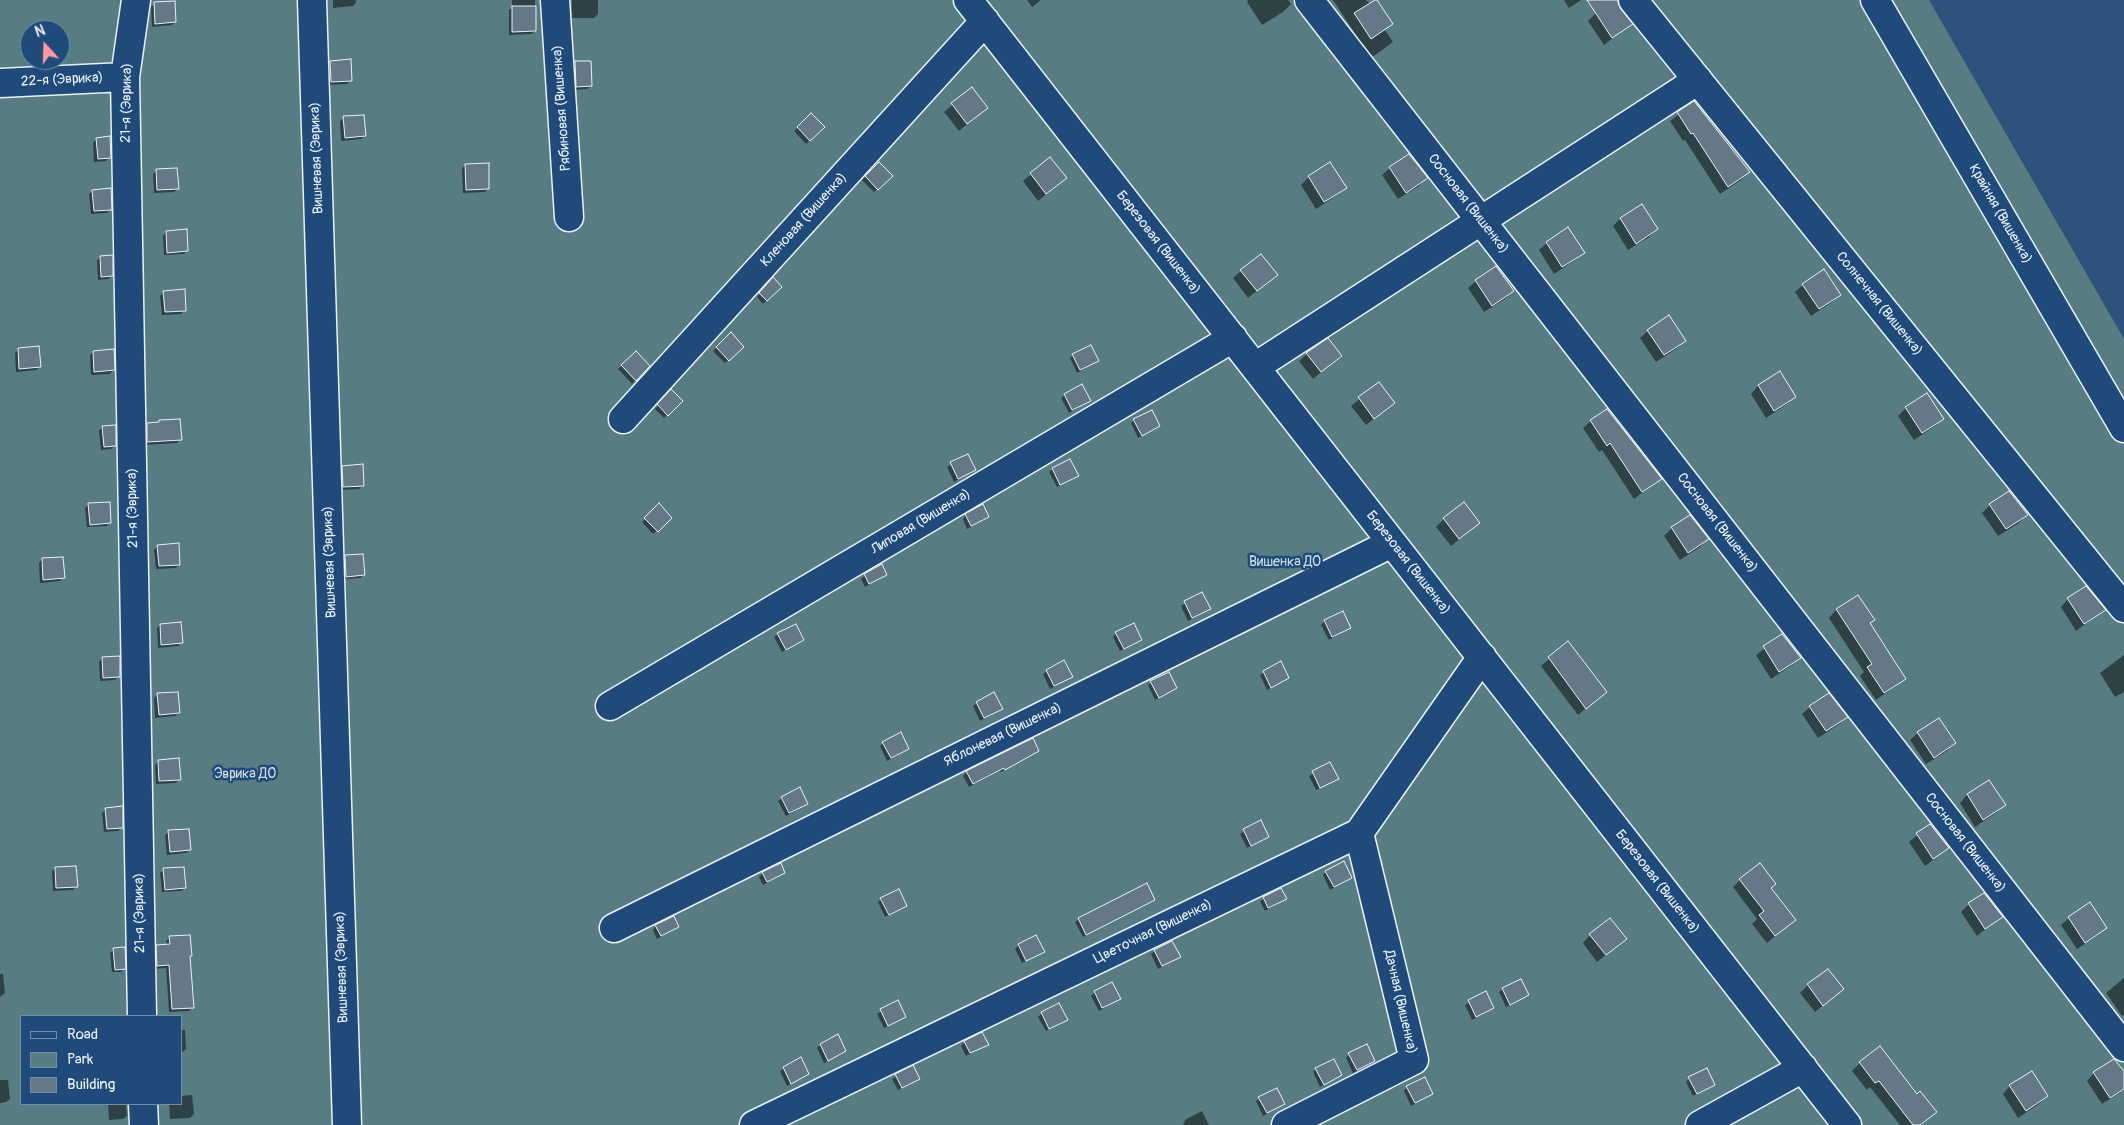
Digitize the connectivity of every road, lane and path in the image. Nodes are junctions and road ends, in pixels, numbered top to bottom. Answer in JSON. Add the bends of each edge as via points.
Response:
{"nodes":[{"id":1,"x":136,"y":0,"type":"edge"},
{"id":2,"x":312,"y":0,"type":"edge"},
{"id":3,"x":556,"y":0,"type":"edge"},
{"id":4,"x":968,"y":0,"type":"edge"},
{"id":5,"x":1309,"y":0,"type":"edge"},
{"id":6,"x":1633,"y":0,"type":"edge"},
{"id":7,"x":1875,"y":0,"type":"edge"},
{"id":8,"x":985,"y":21,"type":"junction"},
{"id":9,"x":125,"y":76,"type":"junction"},
{"id":10,"x":1698,"y":80,"type":"junction"},
{"id":11,"x":0,"y":83,"type":"edge"},
{"id":12,"x":569,"y":217,"type":"dead end"},
{"id":13,"x":1481,"y":220,"type":"junction"},
{"id":14,"x":1233,"y":338,"type":"junction"},
{"id":15,"x":1255,"y":367,"type":"junction"},
{"id":16,"x":623,"y":419,"type":"dead end"},
{"id":17,"x":2124,"y":428,"type":"edge"},
{"id":18,"x":1392,"y":543,"type":"junction"},
{"id":19,"x":2124,"y":608,"type":"edge"},
{"id":20,"x":1482,"y":657,"type":"junction"},
{"id":21,"x":610,"y":706,"type":"dead end"},
{"id":22,"x":1359,"y":833,"type":"junction"},
{"id":23,"x":614,"y":928,"type":"dead end"},
{"id":24,"x":142,"y":1015,"type":"edge"},
{"id":25,"x":2124,"y":1047,"type":"edge"},
{"id":26,"x":1803,"y":1068,"type":"junction"},
{"id":27,"x":143,"y":1105,"type":"edge"},
{"id":28,"x":144,"y":1125,"type":"edge"},
{"id":29,"x":347,"y":1125,"type":"edge"},
{"id":30,"x":754,"y":1125,"type":"edge"},
{"id":31,"x":1286,"y":1125,"type":"edge"},
{"id":32,"x":1700,"y":1125,"type":"edge"},
{"id":33,"x":1847,"y":1125,"type":"edge"}],
"edges":[{"from":1,"to":9,"type":"lane","name":"21-я (Эврика)"},
{"from":2,"to":29,"type":"lane","name":"Вишневая (Эврика)"},
{"from":3,"to":12,"type":"lane","name":"Рябиновая (Вишенка)"},
{"from":4,"to":8,"type":"lane","name":"Березовая (Вишенка)"},
{"from":5,"to":13,"type":"lane","name":"Сосновая (Вишенка)"},
{"from":6,"to":10,"type":"lane","name":"Солнечная (Вишенка)"},
{"from":7,"to":17,"type":"lane","name":"Крайняя (Вишенка)"},
{"from":8,"to":14,"type":"lane","name":"Березовая (Вишенка)"},
{"from":8,"to":16,"type":"lane","name":"Кленовая (Вишенка)"},
{"from":9,"to":11,"type":"lane","name":"22-я (Эврика)"},
{"from":9,"to":24,"type":"lane","name":"21-я (Эврика)"},
{"from":10,"to":13,"type":"lane"},
{"from":10,"to":19,"type":"lane","name":"Солнечная (Вишенка)"},
{"from":13,"to":15,"type":"lane"},
{"from":13,"to":25,"type":"lane","name":"Сосновая (Вишенка)"},
{"from":14,"to":15,"type":"lane","name":"Березовая (Вишенка)"},
{"from":14,"to":21,"type":"lane","name":"Липовая (Вишенка)"},
{"from":15,"to":18,"type":"lane","name":"Березовая (Вишенка)"},
{"from":18,"to":20,"type":"lane","name":"Березовая (Вишенка)"},
{"from":18,"to":23,"type":"lane","name":"Яблоневая (Вишенка)"},
{"from":20,"to":22,"type":"lane","name":"Цветочная (Вишенка)"},
{"from":20,"to":26,"type":"lane","name":"Березовая (Вишенка)"},
{"from":22,"to":30,"type":"lane","name":"Цветочная (Вишенка)"},
{"from":22,"to":31,"type":"lane","name":"Дачная (Вишенка)","via":[[1414,1060]]},
{"from":26,"to":32,"type":"lane"},
{"from":26,"to":33,"type":"lane","name":"Березовая (Вишенка)"},
{"from":27,"to":28,"type":"lane"}]}
